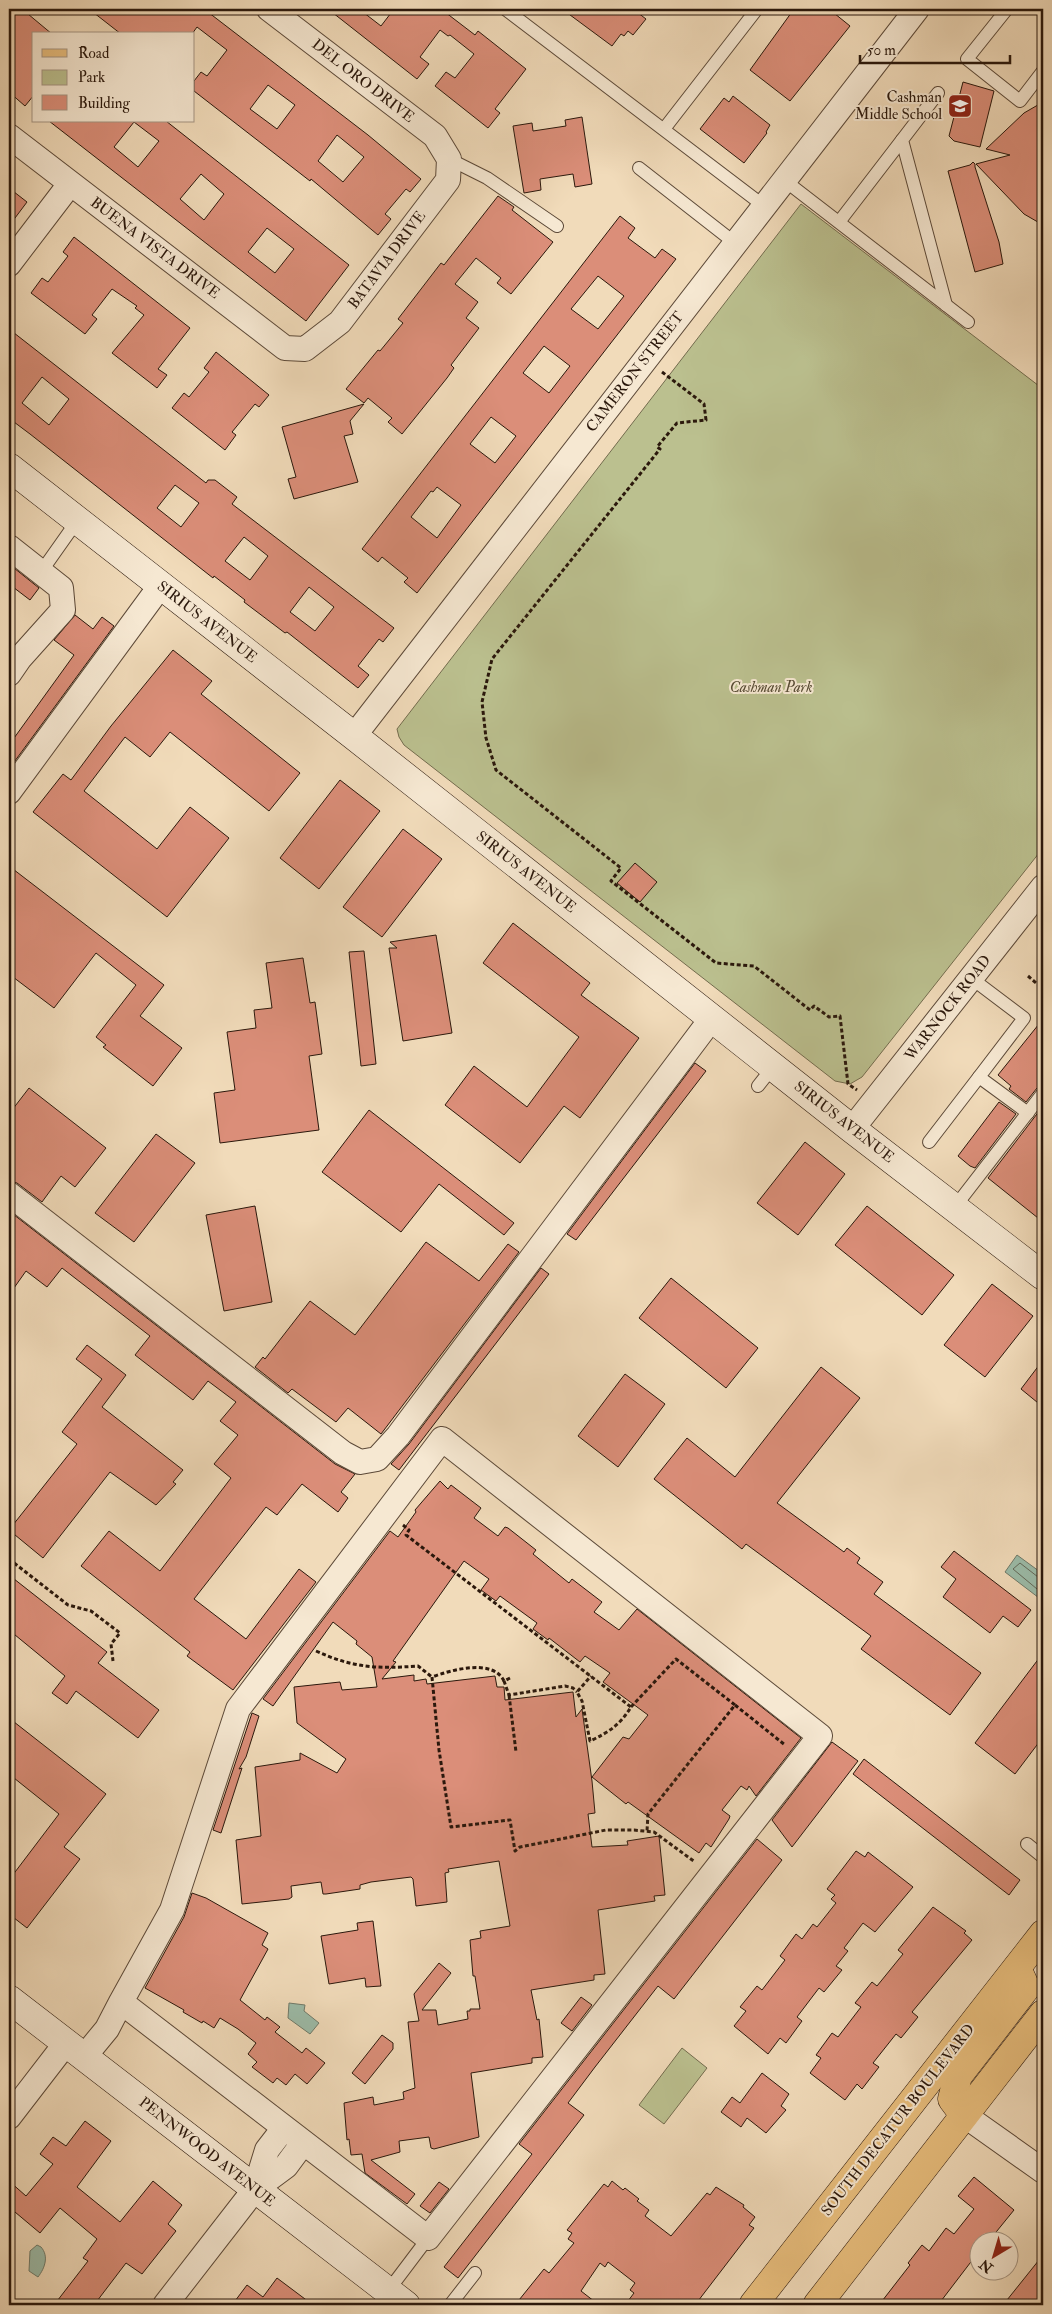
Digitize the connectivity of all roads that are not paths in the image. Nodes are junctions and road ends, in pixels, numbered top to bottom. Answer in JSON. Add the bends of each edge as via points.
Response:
{"nodes":[{"id":1,"x":269,"y":9,"type":"edge"},
{"id":2,"x":505,"y":9,"type":"edge"},
{"id":3,"x":757,"y":9,"type":"edge"},
{"id":4,"x":917,"y":9,"type":"edge"},
{"id":5,"x":1007,"y":9,"type":"edge"},
{"id":6,"x":1043,"y":71,"type":"edge"},
{"id":7,"x":938,"y":93,"type":"dead end"},
{"id":8,"x":664,"y":130,"type":"junction"},
{"id":9,"x":9,"y":136,"type":"edge"},
{"id":10,"x":902,"y":140,"type":"junction"},
{"id":11,"x":450,"y":159,"type":"junction"},
{"id":12,"x":639,"y":168,"type":"dead end"},
{"id":13,"x":784,"y":180,"type":"junction"},
{"id":14,"x":70,"y":184,"type":"junction"},
{"id":15,"x":764,"y":206,"type":"junction"},
{"id":16,"x":839,"y":222,"type":"junction"},
{"id":17,"x":557,"y":226,"type":"dead end"},
{"id":18,"x":735,"y":243,"type":"junction"},
{"id":19,"x":9,"y":264,"type":"edge"},
{"id":20,"x":946,"y":305,"type":"junction"},
{"id":21,"x":968,"y":322,"type":"dead end"},
{"id":22,"x":305,"y":349,"type":"joint"},
{"id":23,"x":9,"y":468,"type":"edge"},
{"id":24,"x":77,"y":521,"type":"junction"},
{"id":25,"x":9,"y":547,"type":"edge"},
{"id":26,"x":41,"y":572,"type":"junction"},
{"id":27,"x":160,"y":586,"type":"junction"},
{"id":28,"x":9,"y":674,"type":"edge"},
{"id":29,"x":354,"y":736,"type":"junction"},
{"id":30,"x":9,"y":792,"type":"edge"},
{"id":31,"x":1043,"y":887,"type":"edge"},
{"id":32,"x":972,"y":978,"type":"junction"},
{"id":33,"x":712,"y":1018,"type":"junction"},
{"id":34,"x":979,"y":1077,"type":"junction"},
{"id":35,"x":1043,"y":1093,"type":"edge"},
{"id":36,"x":1028,"y":1113,"type":"junction"},
{"id":37,"x":852,"y":1129,"type":"junction"},
{"id":38,"x":929,"y":1142,"type":"dead end"},
{"id":39,"x":9,"y":1194,"type":"edge"},
{"id":40,"x":954,"y":1208,"type":"junction"},
{"id":41,"x":1043,"y":1276,"type":"edge"},
{"id":42,"x":1027,"y":1844,"type":"dead end"},
{"id":43,"x":1043,"y":1857,"type":"edge"},
{"id":44,"x":1043,"y":1934,"type":"edge"},
{"id":45,"x":1017,"y":1968,"type":"junction"},
{"id":46,"x":9,"y":1999,"type":"edge"},
{"id":47,"x":121,"y":2002,"type":"junction"},
{"id":48,"x":1043,"y":2014,"type":"edge"},
{"id":49,"x":75,"y":2050,"type":"junction"},
{"id":50,"x":964,"y":2115,"type":"junction"},
{"id":51,"x":9,"y":2117,"type":"edge"},
{"id":52,"x":284,"y":2128,"type":"junction"},
{"id":53,"x":303,"y":2142,"type":"junction"},
{"id":54,"x":1043,"y":2172,"type":"edge"},
{"id":55,"x":255,"y":2189,"type":"junction"},
{"id":56,"x":428,"y":2238,"type":"junction"},
{"id":57,"x":475,"y":2273,"type":"dead end"},
{"id":58,"x":397,"y":2298,"type":"edge"},
{"id":59,"x":165,"y":2305,"type":"edge"},
{"id":60,"x":450,"y":2305,"type":"edge"},
{"id":61,"x":753,"y":2305,"type":"edge"},
{"id":62,"x":817,"y":2305,"type":"edge"}],
"edges":[{"from":1,"to":11,"type":"street","name":"DEL ORO DRIVE","via":[[436,136]]},
{"from":2,"to":8,"type":"lane"},
{"from":3,"to":8,"type":"lane"},
{"from":4,"to":13,"type":"street","name":"CAMERON STREET"},
{"from":5,"to":6,"type":"lane","via":[[967,59],[1020,101]]},
{"from":7,"to":10,"type":"lane"},
{"from":8,"to":15,"type":"lane"},
{"from":9,"to":14,"type":"street","name":"BUENA VISTA DRIVE"},
{"from":10,"to":16,"type":"lane"},
{"from":10,"to":20,"type":"lane"},
{"from":11,"to":17,"type":"lane","via":[[487,178]]},
{"from":11,"to":22,"type":"street","name":"BATAVIA DRIVE","via":[[448,180],[346,315]]},
{"from":12,"to":18,"type":"lane"},
{"from":13,"to":15,"type":"street","name":"CAMERON STREET"},
{"from":13,"to":16,"type":"lane"},
{"from":14,"to":19,"type":"street"},
{"from":14,"to":22,"type":"street","name":"BUENA VISTA DRIVE","via":[[285,348]]},
{"from":15,"to":18,"type":"street","name":"CAMERON STREET"},
{"from":16,"to":20,"type":"lane"},
{"from":18,"to":29,"type":"street","name":"CAMERON STREET"},
{"from":20,"to":21,"type":"lane"},
{"from":23,"to":24,"type":"street","name":"SIRIUS AVENUE"},
{"from":24,"to":26,"type":"lane"},
{"from":24,"to":27,"type":"street","name":"SIRIUS AVENUE"},
{"from":25,"to":26,"type":"street"},
{"from":26,"to":28,"type":"street","via":[[61,588],[63,610]]},
{"from":27,"to":29,"type":"street","name":"SIRIUS AVENUE"},
{"from":27,"to":30,"type":"street"},
{"from":29,"to":33,"type":"street","name":"SIRIUS AVENUE"},
{"from":31,"to":32,"type":"street","name":"WARNOCK ROAD"},
{"from":32,"to":34,"type":"lane","via":[[1024,1018]]},
{"from":32,"to":37,"type":"street","name":"WARNOCK ROAD"},
{"from":33,"to":37,"type":"street","name":"SIRIUS AVENUE","via":[[766,1076]]},
{"from":33,"to":39,"type":"street","via":[[398,1436],[376,1459],[360,1462],[343,1453]]},
{"from":34,"to":36,"type":"lane"},
{"from":34,"to":38,"type":"lane"},
{"from":35,"to":36,"type":"lane"},
{"from":36,"to":40,"type":"lane"},
{"from":37,"to":40,"type":"street","name":"SIRIUS AVENUE"},
{"from":40,"to":41,"type":"street","name":"SIRIUS AVENUE"},
{"from":42,"to":43,"type":"lane"},
{"from":44,"to":45,"type":"main road","name":"SOUTH DECATUR BOULEVARD"},
{"from":45,"to":50,"type":"main road","via":[[1026,1988],[958,2076],[952,2099]]},
{"from":45,"to":61,"type":"main road","name":"SOUTH DECATUR BOULEVARD"},
{"from":46,"to":49,"type":"street","name":"PENNWOOD AVENUE"},
{"from":47,"to":49,"type":"street","via":[[106,2029]]},
{"from":47,"to":52,"type":"street"},
{"from":47,"to":56,"type":"street","via":[[172,1910],[238,1709],[442,1439],[820,1736]]},
{"from":48,"to":50,"type":"main road"},
{"from":49,"to":51,"type":"street"},
{"from":49,"to":55,"type":"street","name":"PENNWOOD AVENUE"},
{"from":50,"to":54,"type":"street"},
{"from":50,"to":62,"type":"main road"},
{"from":52,"to":53,"type":"street"},
{"from":52,"to":55,"type":"street","via":[[267,2150]]},
{"from":53,"to":55,"type":"street","via":[[286,2166]]},
{"from":53,"to":56,"type":"street"},
{"from":55,"to":58,"type":"street","name":"PENNWOOD AVENUE"},
{"from":55,"to":59,"type":"street"},
{"from":56,"to":58,"type":"lane"},
{"from":57,"to":60,"type":"lane"}]}
